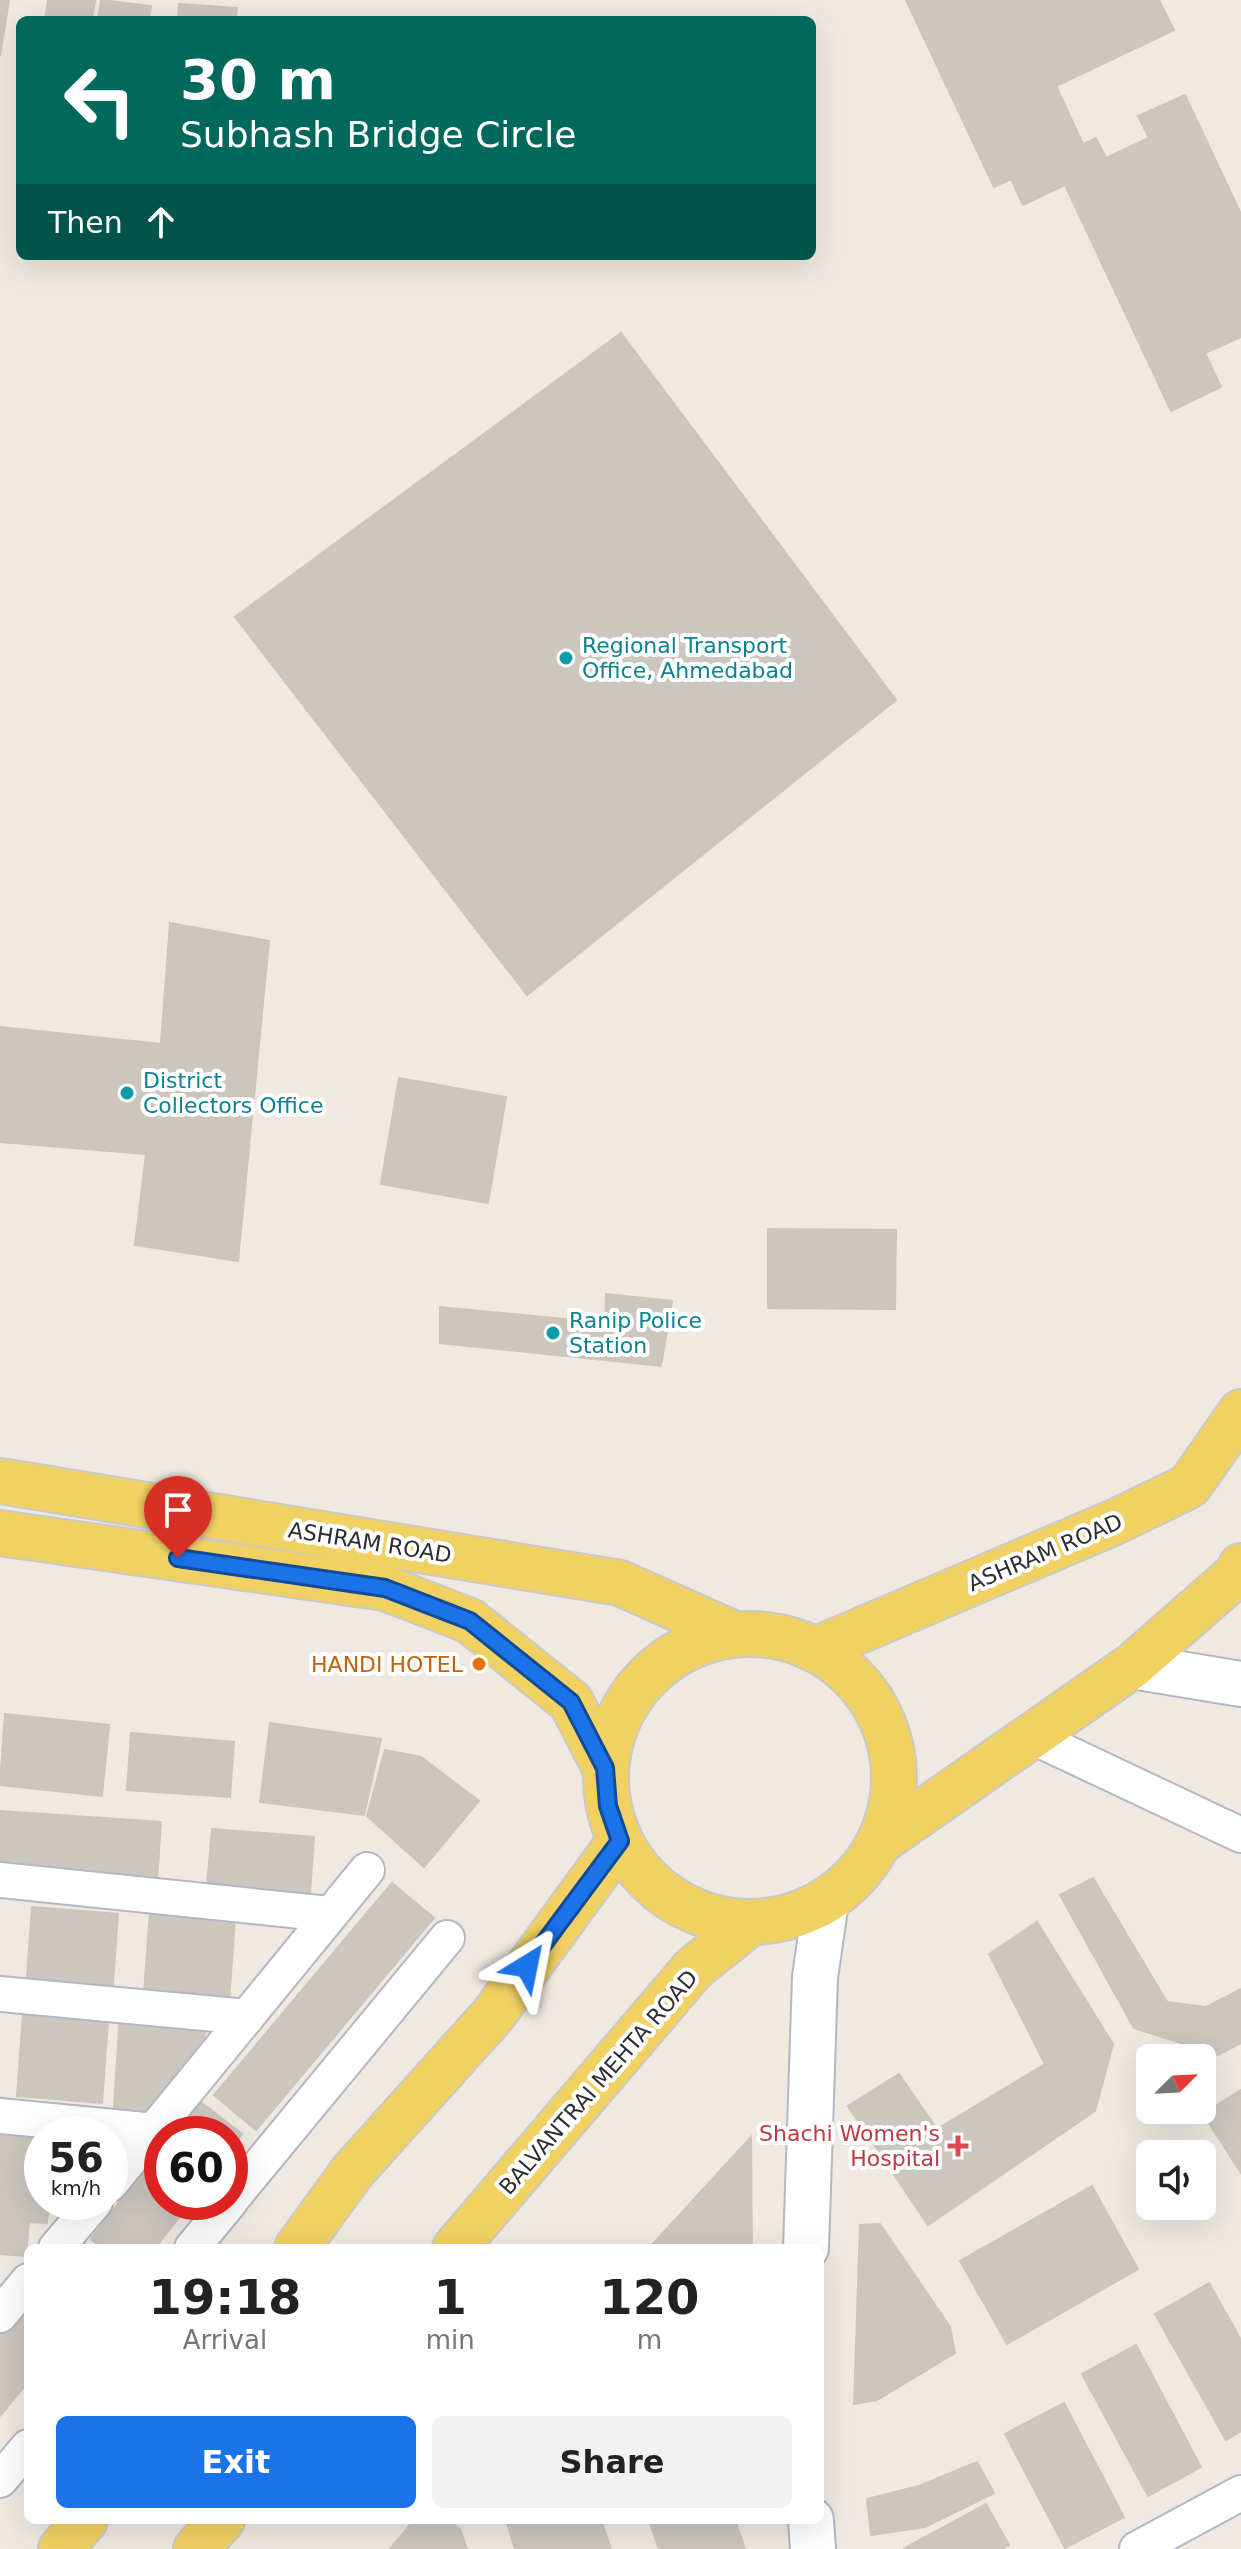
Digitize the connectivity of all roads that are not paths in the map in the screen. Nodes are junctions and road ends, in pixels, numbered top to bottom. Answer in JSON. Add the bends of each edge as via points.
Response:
{"nodes":[{"id":1,"x":1241,"y":1412,"type":"edge"},
{"id":2,"x":0,"y":1481,"type":"edge"},
{"id":3,"x":0,"y":1533,"type":"edge"},
{"id":4,"x":1241,"y":1566,"type":"edge"},
{"id":5,"x":732,"y":1633,"type":"junction"},
{"id":6,"x":817,"y":1649,"type":"junction"},
{"id":7,"x":1132,"y":1666,"type":"junction"},
{"id":8,"x":1241,"y":1684,"type":"edge"},
{"id":9,"x":1031,"y":1736,"type":"junction"},
{"id":10,"x":605,"y":1768,"type":"junction"},
{"id":11,"x":1241,"y":1835,"type":"edge"},
{"id":12,"x":620,"y":1841,"type":"junction"},
{"id":13,"x":881,"y":1841,"type":"junction"},
{"id":14,"x":367,"y":1870,"type":"dead end"},
{"id":15,"x":0,"y":1880,"type":"edge"},
{"id":16,"x":826,"y":1902,"type":"junction"},
{"id":17,"x":329,"y":1914,"type":"junction"},
{"id":18,"x":749,"y":1924,"type":"junction"},
{"id":19,"x":447,"y":1938,"type":"dead end"},
{"id":20,"x":0,"y":1994,"type":"edge"},
{"id":21,"x":247,"y":2017,"type":"junction"},
{"id":22,"x":0,"y":2116,"type":"edge"},
{"id":23,"x":166,"y":2116,"type":"edge"},
{"id":24,"x":144,"y":2130,"type":"edge"},
{"id":25,"x":144,"y":2143,"type":"edge"},
{"id":26,"x":128,"y":2162,"type":"edge"},
{"id":27,"x":248,"y":2180,"type":"edge"},
{"id":28,"x":80,"y":2220,"type":"edge"},
{"id":29,"x":215,"y":2220,"type":"edge"},
{"id":30,"x":59,"y":2244,"type":"edge"},
{"id":31,"x":195,"y":2244,"type":"edge"},
{"id":32,"x":300,"y":2244,"type":"edge"},
{"id":33,"x":458,"y":2244,"type":"edge"},
{"id":34,"x":806,"y":2244,"type":"edge"},
{"id":35,"x":24,"y":2286,"type":"edge"},
{"id":36,"x":0,"y":2315,"type":"edge"},
{"id":37,"x":24,"y":2452,"type":"edge"},
{"id":38,"x":0,"y":2480,"type":"edge"},
{"id":39,"x":1241,"y":2493,"type":"edge"},
{"id":40,"x":82,"y":2524,"type":"edge"},
{"id":41,"x":218,"y":2524,"type":"edge"},
{"id":42,"x":811,"y":2524,"type":"edge"},
{"id":43,"x":61,"y":2549,"type":"edge"},
{"id":44,"x":196,"y":2549,"type":"edge"},
{"id":45,"x":813,"y":2549,"type":"edge"},
{"id":46,"x":1137,"y":2549,"type":"edge"}],
"edges":[{"from":1,"to":6,"type":"main road","name":"ASHRAM ROAD","via":[[1189,1486]]},
{"from":2,"to":5,"type":"main road","name":"ASHRAM ROAD","via":[[620,1583]]},
{"from":3,"to":10,"type":"main road","name":"ASHRAM ROAD","via":[[385,1588],[470,1621],[571,1702]]},
{"from":4,"to":7,"type":"main road"},
{"from":5,"to":6,"type":"main road","via":[[776,1634]]},
{"from":5,"to":10,"type":"main road","via":[[684,1648],[644,1678],[617,1720]]},
{"from":6,"to":13,"type":"main road","via":[[853,1675],[879,1711],[893,1754],[894,1798]]},
{"from":7,"to":8,"type":"main road"},
{"from":7,"to":9,"type":"main road"},
{"from":9,"to":11,"type":"street"},
{"from":9,"to":13,"type":"main road"},
{"from":10,"to":12,"type":"main road","via":[[608,1806]]},
{"from":12,"to":18,"type":"main road","via":[[642,1875],[672,1901],[710,1918]]},
{"from":12,"to":32,"type":"main road","via":[[493,2015],[352,2172]]},
{"from":13,"to":16,"type":"main road","via":[[858,1876]]},
{"from":14,"to":17,"type":"street"},
{"from":15,"to":17,"type":"street"},
{"from":16,"to":18,"type":"main road","via":[[789,1919]]},
{"from":16,"to":34,"type":"main road","via":[[815,1977]]},
{"from":17,"to":21,"type":"street"},
{"from":18,"to":33,"type":"main road","name":"BALVANTRAI MEHTA ROAD","via":[[694,1968]]},
{"from":19,"to":27,"type":"street"},
{"from":20,"to":21,"type":"street"},
{"from":21,"to":23,"type":"street"},
{"from":22,"to":24,"type":"street"},
{"from":25,"to":26,"type":"street"},
{"from":28,"to":30,"type":"street"},
{"from":29,"to":31,"type":"street"},
{"from":35,"to":36,"type":"street"},
{"from":37,"to":38,"type":"street"},
{"from":39,"to":46,"type":"street"},
{"from":40,"to":43,"type":"main road"},
{"from":41,"to":44,"type":"main road"},
{"from":42,"to":45,"type":"main road"}]}
